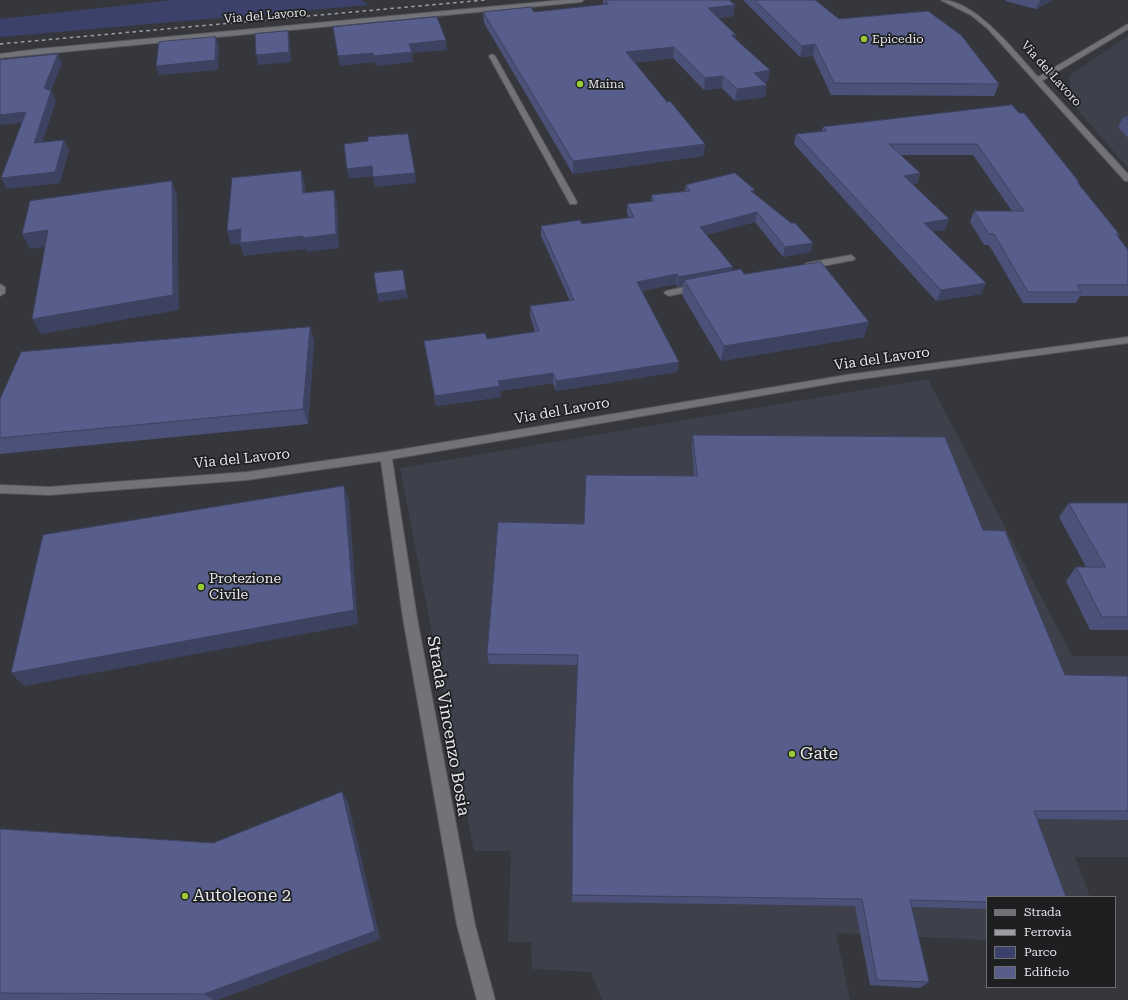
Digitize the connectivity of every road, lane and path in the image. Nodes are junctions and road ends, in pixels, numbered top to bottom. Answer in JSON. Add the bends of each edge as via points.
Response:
{"nodes":[{"id":1,"x":581,"y":0,"type":"edge"},
{"id":2,"x":944,"y":0,"type":"edge"},
{"id":3,"x":1128,"y":26,"type":"edge"},
{"id":4,"x":0,"y":56,"type":"edge"},
{"id":5,"x":492,"y":56,"type":"dead end"},
{"id":6,"x":1038,"y":80,"type":"junction"},
{"id":7,"x":1128,"y":179,"type":"edge"},
{"id":8,"x":573,"y":202,"type":"dead end"},
{"id":9,"x":851,"y":258,"type":"dead end"},
{"id":10,"x":798,"y":268,"type":"edge"},
{"id":11,"x":707,"y":285,"type":"edge"},
{"id":12,"x":0,"y":288,"type":"edge"},
{"id":13,"x":0,"y":293,"type":"edge"},
{"id":14,"x":669,"y":293,"type":"dead end"},
{"id":15,"x":1128,"y":340,"type":"edge"},
{"id":16,"x":386,"y":456,"type":"junction"},
{"id":17,"x":0,"y":489,"type":"edge"},
{"id":18,"x":486,"y":1000,"type":"edge"}],
"edges":[{"from":1,"to":4,"type":"street","name":"Via del Lavoro"},
{"from":2,"to":6,"type":"street","name":"Via del Lavoro","via":[[973,14],[990,28]]},
{"from":3,"to":6,"type":"street"},
{"from":5,"to":8,"type":"street"},
{"from":6,"to":7,"type":"street","name":"Via del Lavoro"},
{"from":9,"to":10,"type":"street"},
{"from":11,"to":14,"type":"street"},
{"from":12,"to":13,"type":"street"},
{"from":15,"to":16,"type":"street","name":"Via del Lavoro","via":[[846,378]]},
{"from":16,"to":17,"type":"street","name":"Via del Lavoro","via":[[247,476],[49,491]]},
{"from":16,"to":18,"type":"street","name":"Strada Vincenzo Bosia","via":[[410,618],[466,925]]}]}
